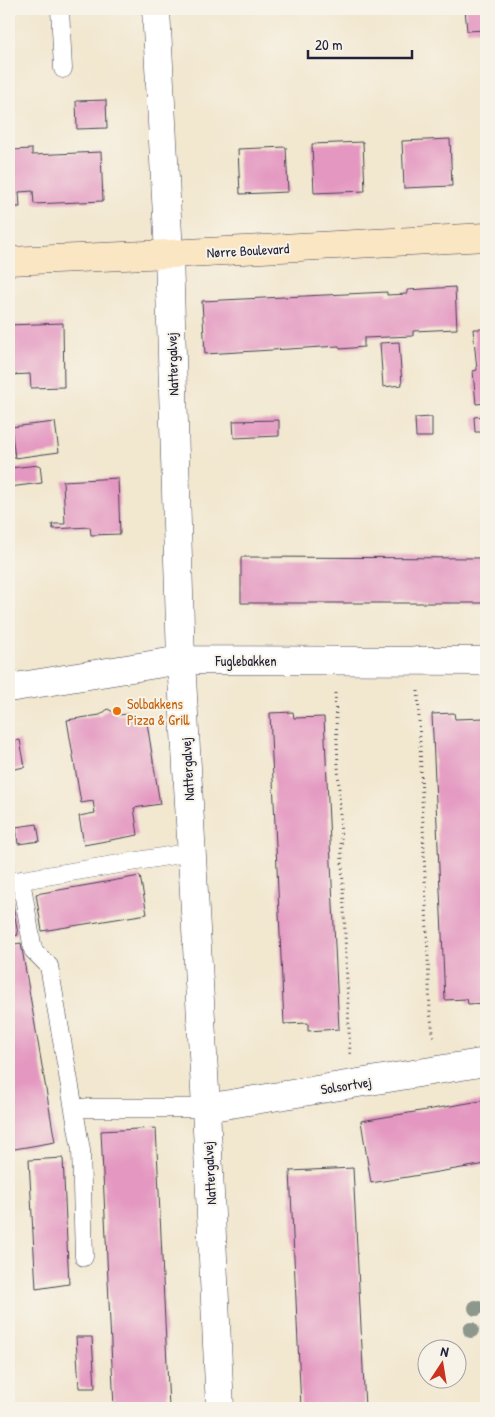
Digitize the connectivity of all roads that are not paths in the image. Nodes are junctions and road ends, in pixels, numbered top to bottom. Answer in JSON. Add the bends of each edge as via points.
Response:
{"nodes":[{"id":1,"x":60,"y":9,"type":"edge"},
{"id":2,"x":156,"y":9,"type":"edge"},
{"id":3,"x":63,"y":70,"type":"dead end"},
{"id":4,"x":486,"y":237,"type":"edge"},
{"id":5,"x":169,"y":254,"type":"junction"},
{"id":6,"x":9,"y":261,"type":"edge"},
{"id":7,"x":181,"y":660,"type":"junction"},
{"id":8,"x":486,"y":661,"type":"edge"},
{"id":9,"x":9,"y":688,"type":"edge"},
{"id":10,"x":192,"y":852,"type":"junction"},
{"id":11,"x":15,"y":881,"type":"edge"},
{"id":12,"x":486,"y":1062,"type":"edge"},
{"id":13,"x":74,"y":1108,"type":"junction"},
{"id":14,"x":206,"y":1108,"type":"junction"},
{"id":15,"x":84,"y":1257,"type":"dead end"},
{"id":16,"x":220,"y":1408,"type":"edge"}],
"edges":[{"from":1,"to":3,"type":"lane"},
{"from":2,"to":5,"type":"street","name":"Nattergalvej"},
{"from":4,"to":5,"type":"street","name":"Nørre Boulevard"},
{"from":5,"to":6,"type":"street","name":"Nørre Boulevard"},
{"from":5,"to":7,"type":"street","name":"Nattergalvej"},
{"from":7,"to":8,"type":"street","name":"Fuglebakken"},
{"from":7,"to":9,"type":"street","name":"Fuglebakken"},
{"from":7,"to":10,"type":"street","name":"Nattergalvej"},
{"from":10,"to":11,"type":"lane"},
{"from":10,"to":14,"type":"street","name":"Nattergalvej"},
{"from":11,"to":13,"type":"lane","via":[[33,950],[49,966]]},
{"from":12,"to":14,"type":"street","name":"Solsortvej"},
{"from":13,"to":14,"type":"lane"},
{"from":13,"to":15,"type":"lane","via":[[81,1150]]},
{"from":14,"to":16,"type":"street","name":"Nattergalvej"}]}
